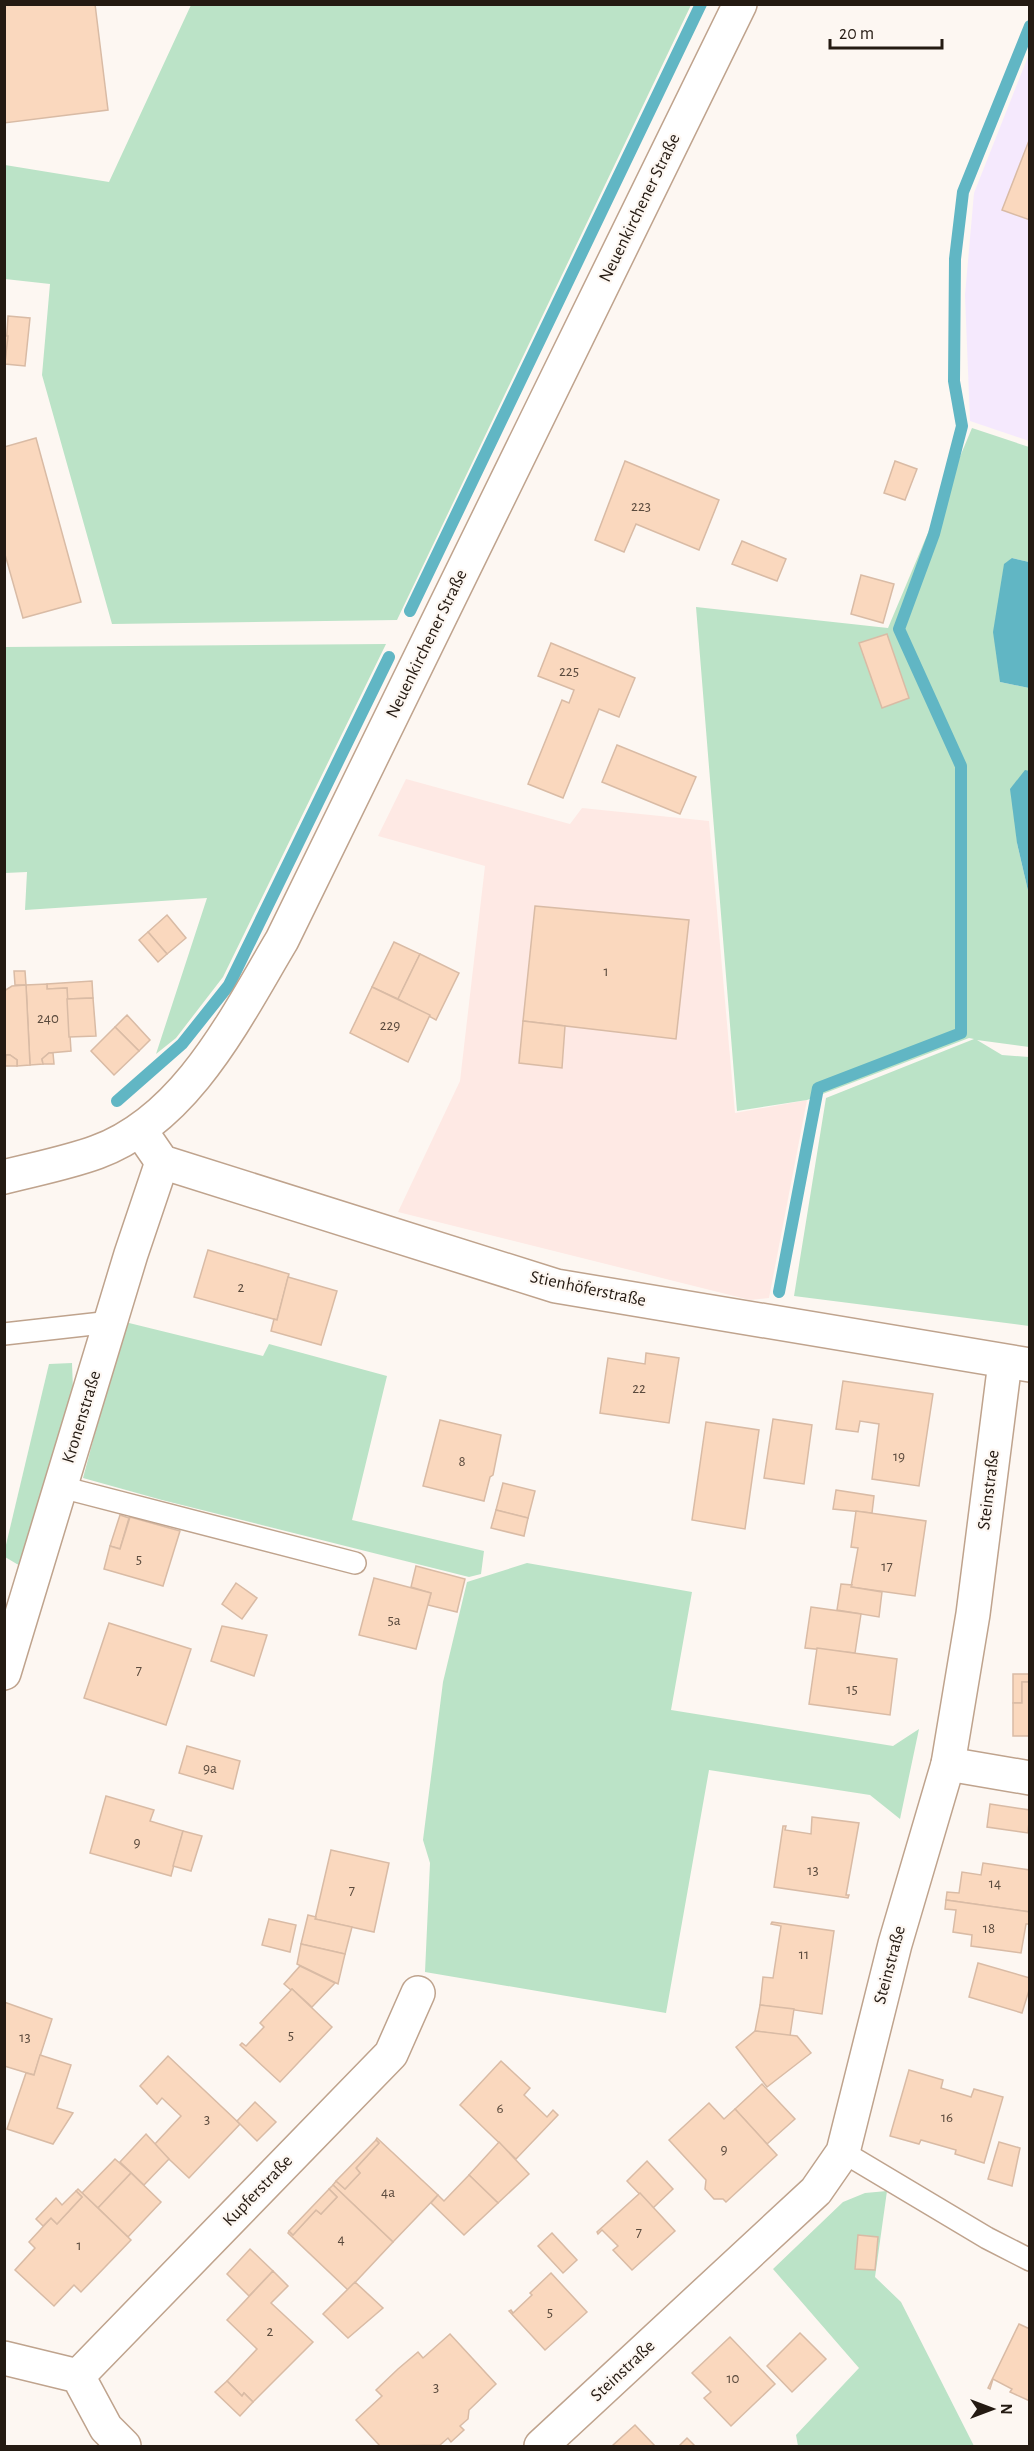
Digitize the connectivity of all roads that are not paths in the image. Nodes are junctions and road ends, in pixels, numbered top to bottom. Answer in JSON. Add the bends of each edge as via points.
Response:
{"nodes":[{"id":1,"x":740,"y":4,"type":"edge"},
{"id":2,"x":140,"y":1130,"type":"junction"},
{"id":3,"x":162,"y":1162,"type":"junction"},
{"id":4,"x":4,"y":1177,"type":"edge"},
{"id":5,"x":111,"y":1322,"type":"junction"},
{"id":6,"x":4,"y":1334,"type":"edge"},
{"id":7,"x":1017,"y":1363,"type":"edge"},
{"id":8,"x":61,"y":1487,"type":"junction"},
{"id":9,"x":355,"y":1563,"type":"dead end"},
{"id":10,"x":4,"y":1673,"type":"edge"},
{"id":11,"x":948,"y":1764,"type":"junction"},
{"id":12,"x":1029,"y":1778,"type":"edge"},
{"id":13,"x":418,"y":1993,"type":"dead end"},
{"id":14,"x":843,"y":2152,"type":"junction"},
{"id":15,"x":1029,"y":2260,"type":"edge"},
{"id":16,"x":4,"y":2358,"type":"edge"},
{"id":17,"x":78,"y":2376,"type":"junction"},
{"id":18,"x":124,"y":2446,"type":"edge"},
{"id":19,"x":542,"y":2446,"type":"edge"}],
"edges":[{"from":1,"to":2,"type":"street","name":"Neuenkirchener Straße","via":[[282,940],[220,1043],[184,1089]]},
{"from":2,"to":3,"type":"street"},
{"from":2,"to":4,"type":"street","name":"Neuenkirchener Straße","via":[[98,1152]]},
{"from":3,"to":5,"type":"street","name":"Kronenstraße"},
{"from":3,"to":7,"type":"street","name":"Stienhöferstraße","via":[[556,1286]]},
{"from":5,"to":6,"type":"lane"},
{"from":5,"to":8,"type":"street","name":"Kronenstraße"},
{"from":7,"to":11,"type":"street","name":"Steinstraße"},
{"from":8,"to":9,"type":"lane"},
{"from":8,"to":10,"type":"street","name":"Kronenstraße"},
{"from":11,"to":12,"type":"street"},
{"from":11,"to":14,"type":"street","name":"Steinstraße","via":[[895,1944]]},
{"from":13,"to":17,"type":"street","name":"Kupferstraße","via":[[391,2054]]},
{"from":14,"to":15,"type":"lane"},
{"from":14,"to":19,"type":"street","name":"Steinstraße","via":[[816,2191]]},
{"from":16,"to":17,"type":"street"},
{"from":17,"to":18,"type":"street","via":[[106,2428]]}]}
